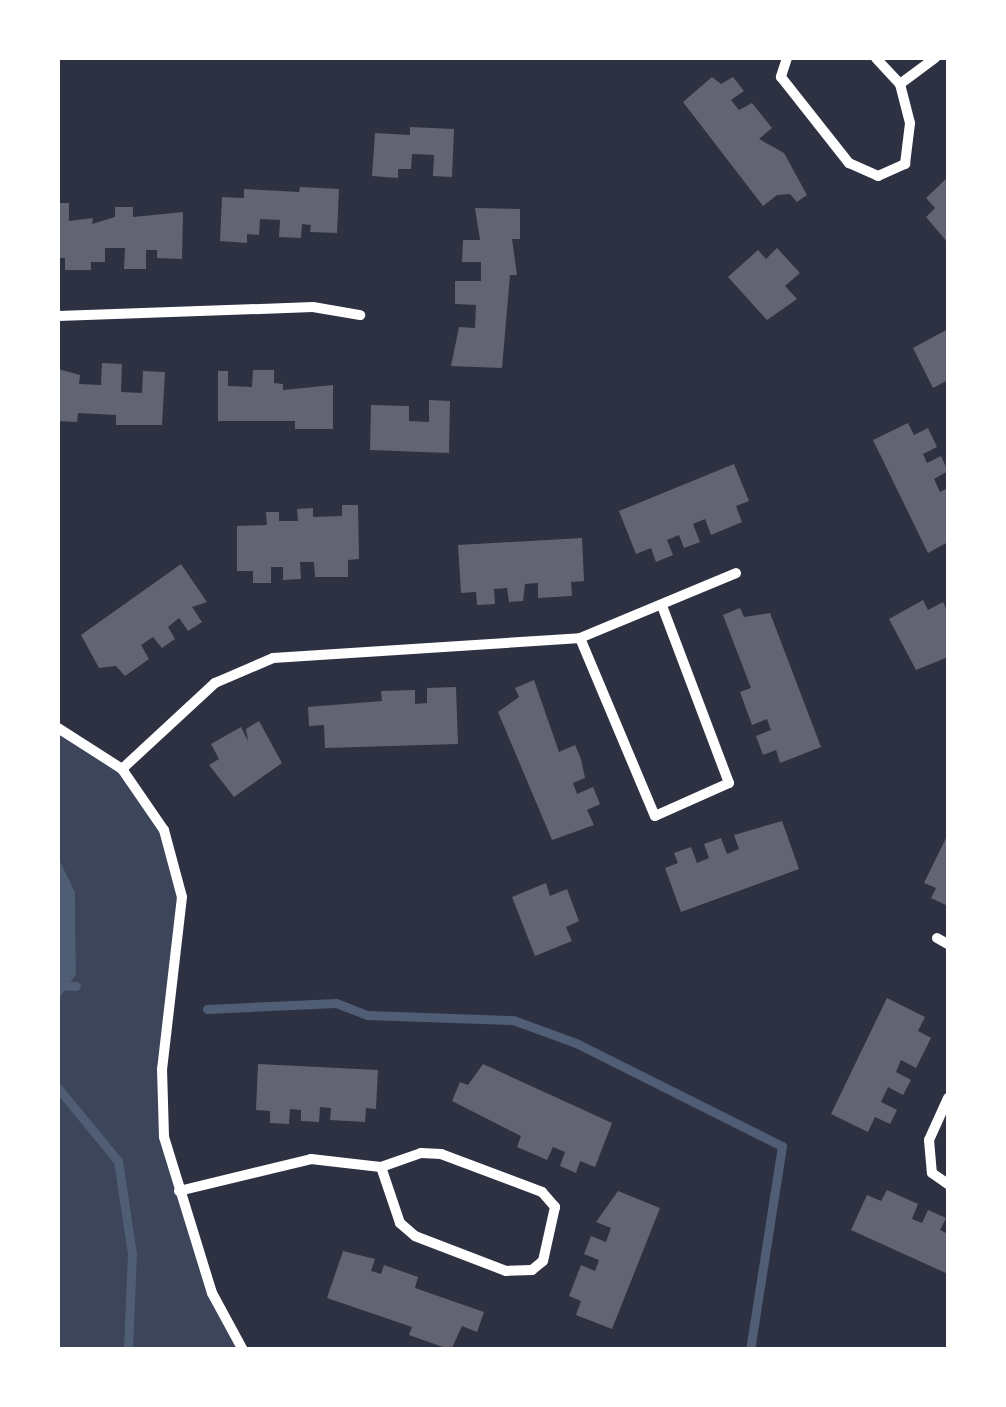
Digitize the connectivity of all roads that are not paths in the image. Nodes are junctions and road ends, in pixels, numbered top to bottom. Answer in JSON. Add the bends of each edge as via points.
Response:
{"nodes":[{"id":1,"x":787,"y":58,"type":"edge"},
{"id":2,"x":876,"y":58,"type":"edge"},
{"id":3,"x":935,"y":58,"type":"edge"},
{"id":4,"x":900,"y":84,"type":"junction"},
{"id":5,"x":360,"y":315,"type":"dead end"},
{"id":6,"x":58,"y":316,"type":"edge"},
{"id":7,"x":736,"y":573,"type":"dead end"},
{"id":8,"x":662,"y":606,"type":"junction"},
{"id":9,"x":580,"y":638,"type":"junction"},
{"id":10,"x":58,"y":728,"type":"edge"},
{"id":11,"x":122,"y":769,"type":"junction"},
{"id":12,"x":948,"y":1098,"type":"edge"},
{"id":13,"x":381,"y":1168,"type":"junction"},
{"id":14,"x":948,"y":1184,"type":"edge"},
{"id":15,"x":179,"y":1191,"type":"junction"},
{"id":16,"x":244,"y":1350,"type":"edge"}],
"edges":[{"from":1,"to":4,"type":"street","via":[[781,77],[849,163],[878,176],[905,164],[910,124]]},
{"from":2,"to":4,"type":"street"},
{"from":3,"to":4,"type":"street"},
{"from":5,"to":6,"type":"street","via":[[312,307]]},
{"from":7,"to":8,"type":"street"},
{"from":8,"to":9,"type":"street"},
{"from":8,"to":9,"type":"street","via":[[729,783],[654,816]]},
{"from":9,"to":11,"type":"street","via":[[273,658],[215,684]]},
{"from":10,"to":11,"type":"street"},
{"from":11,"to":15,"type":"street","via":[[164,830],[182,897],[162,1069],[164,1137]]},
{"from":12,"to":14,"type":"street","via":[[928,1140],[932,1173]]},
{"from":13,"to":13,"type":"street","via":[[421,1153],[441,1154],[542,1192],[554,1207],[543,1262],[532,1270],[506,1271],[416,1236],[400,1223]]},
{"from":13,"to":15,"type":"street","via":[[312,1159]]},
{"from":15,"to":16,"type":"street","via":[[212,1294]]}]}
